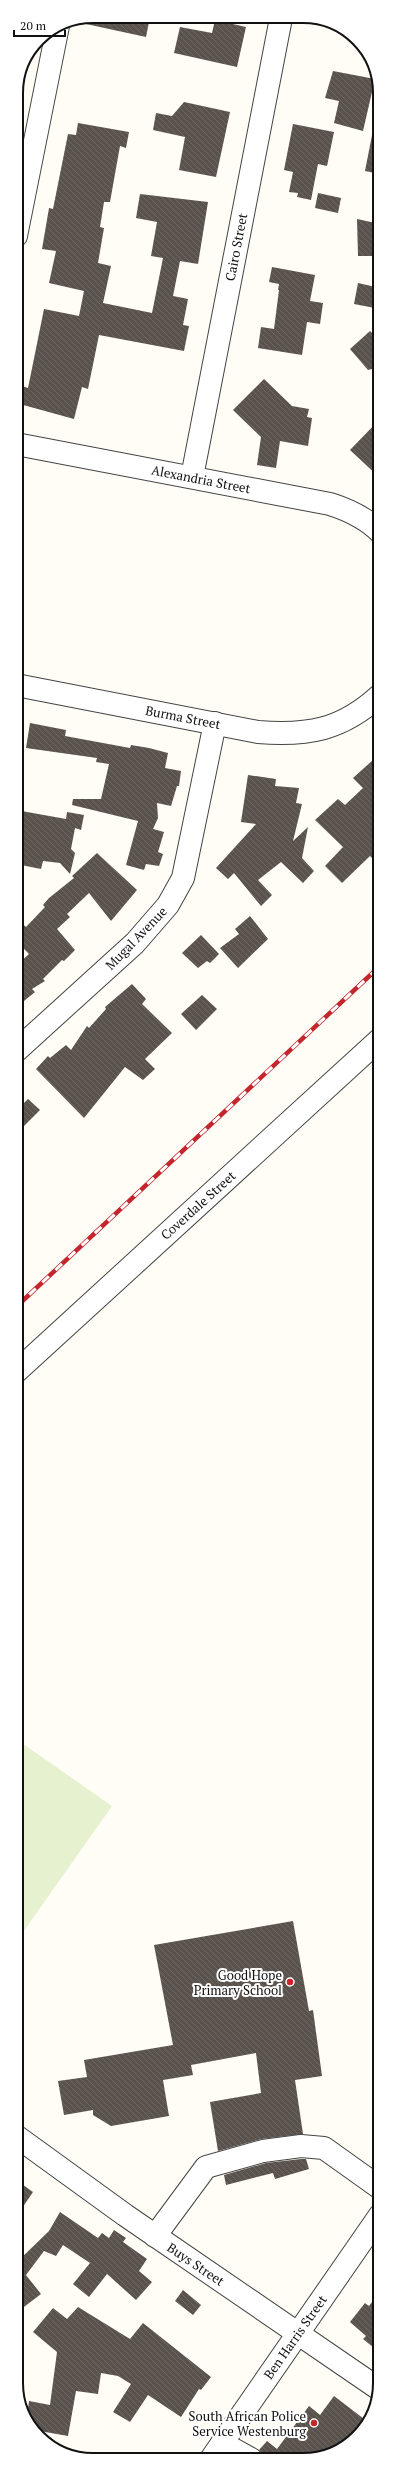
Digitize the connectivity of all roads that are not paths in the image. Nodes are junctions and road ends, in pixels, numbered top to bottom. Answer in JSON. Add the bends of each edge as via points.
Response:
{"nodes":[{"id":1,"x":280,"y":23,"type":"edge"},
{"id":2,"x":56,"y":34,"type":"edge"},
{"id":3,"x":23,"y":201,"type":"edge"},
{"id":4,"x":23,"y":445,"type":"edge"},
{"id":5,"x":192,"y":477,"type":"junction"},
{"id":6,"x":373,"y":527,"type":"edge"},
{"id":7,"x":23,"y":686,"type":"edge"},
{"id":8,"x":373,"y":701,"type":"edge"},
{"id":9,"x":216,"y":723,"type":"junction"},
{"id":10,"x":23,"y":1045,"type":"edge"},
{"id":11,"x":373,"y":1045,"type":"edge"},
{"id":12,"x":23,"y":1366,"type":"edge"},
{"id":13,"x":23,"y":2141,"type":"edge"},
{"id":14,"x":373,"y":2183,"type":"edge"},
{"id":15,"x":373,"y":2225,"type":"edge"},
{"id":16,"x":155,"y":2236,"type":"junction"},
{"id":17,"x":297,"y":2333,"type":"junction"},
{"id":18,"x":373,"y":2384,"type":"edge"},
{"id":19,"x":216,"y":2451,"type":"edge"}],
"edges":[{"from":1,"to":5,"type":"street","name":"Cairo Street"},
{"from":2,"to":3,"type":"street"},
{"from":4,"to":5,"type":"street","name":"Alexandria Street"},
{"from":5,"to":6,"type":"street","name":"Alexandria Street","via":[[347,509]]},
{"from":7,"to":9,"type":"street","name":"Burma Street"},
{"from":8,"to":9,"type":"street","name":"Burma Street","via":[[360,711],[331,726],[291,735],[258,732]]},
{"from":9,"to":10,"type":"street","name":"Mugal Avenue","via":[[183,878],[176,893],[135,943]]},
{"from":11,"to":12,"type":"street","name":"Coverdale Street"},
{"from":13,"to":16,"type":"street","name":"Buys Street"},
{"from":14,"to":16,"type":"street","via":[[324,2148],[301,2146],[263,2151],[206,2167]]},
{"from":15,"to":17,"type":"street","name":"Ben Harris Street"},
{"from":16,"to":17,"type":"street","name":"Buys Street"},
{"from":17,"to":18,"type":"street","name":"Buys Street"},
{"from":17,"to":19,"type":"street","name":"Ben Harris Street"}]}
